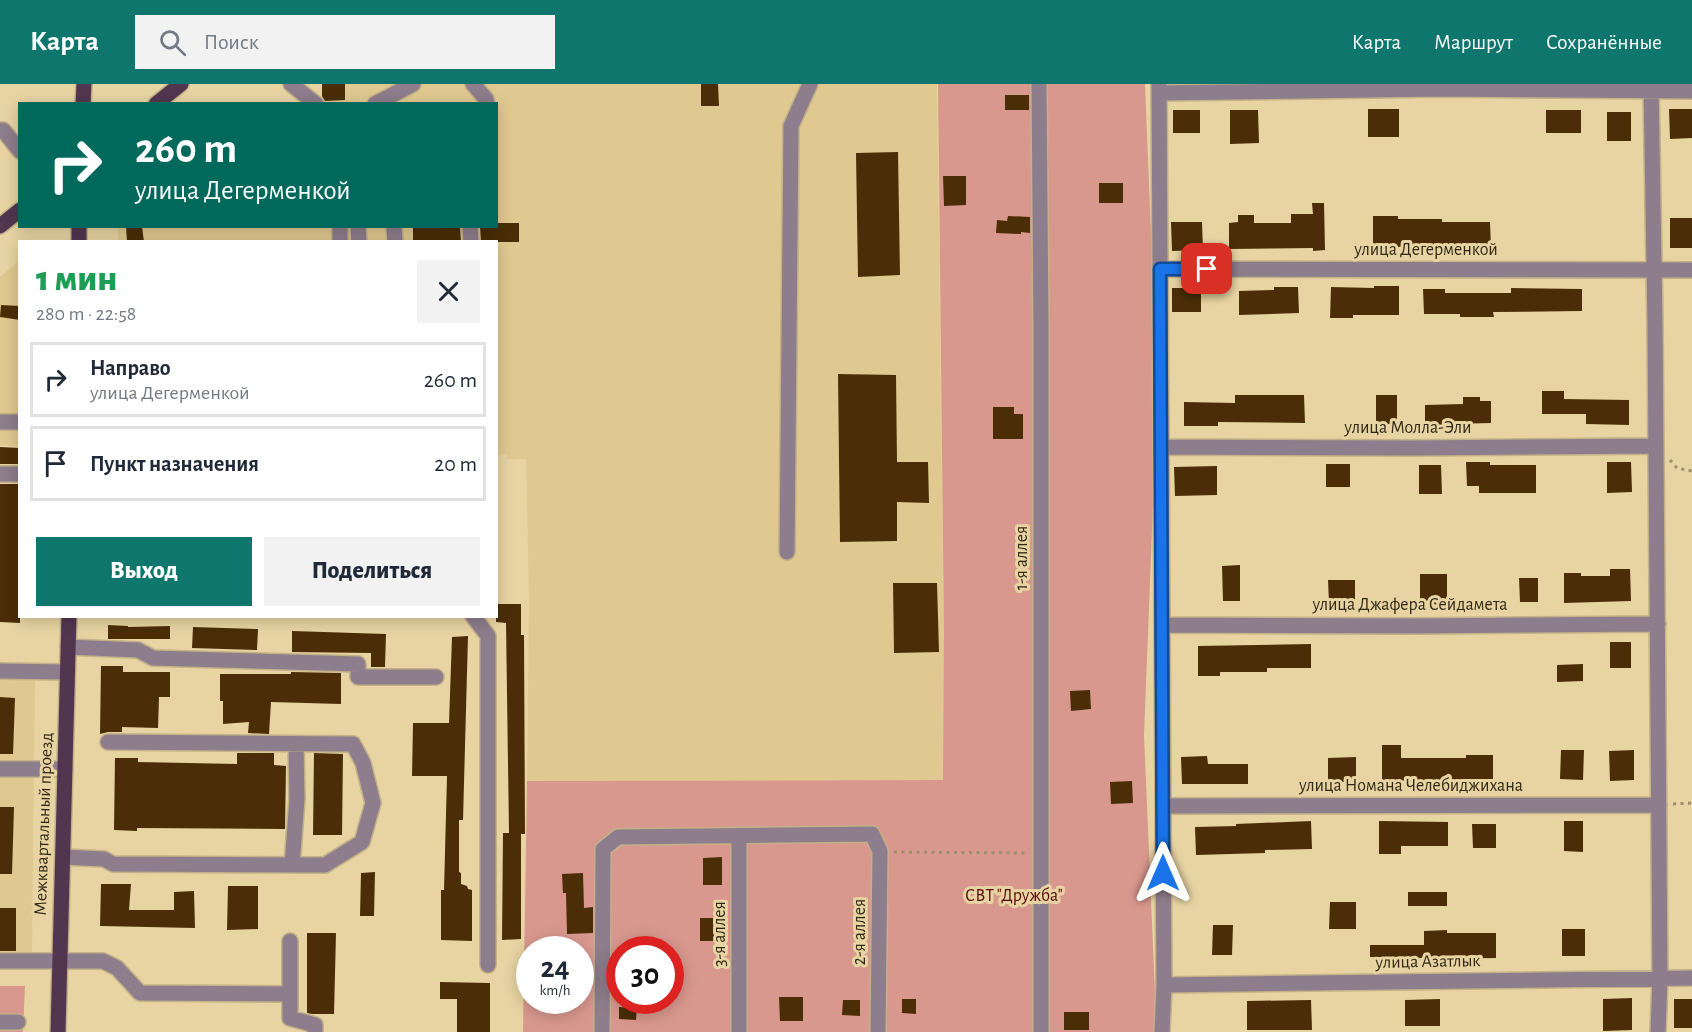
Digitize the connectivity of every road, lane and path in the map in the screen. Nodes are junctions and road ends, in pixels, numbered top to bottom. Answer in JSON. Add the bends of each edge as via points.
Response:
{"nodes":[{"id":1,"x":84,"y":84,"type":"edge"},
{"id":2,"x":181,"y":84,"type":"edge"},
{"id":3,"x":291,"y":84,"type":"edge"},
{"id":4,"x":413,"y":84,"type":"edge"},
{"id":5,"x":473,"y":84,"type":"edge"},
{"id":6,"x":810,"y":84,"type":"edge"},
{"id":7,"x":1039,"y":84,"type":"edge"},
{"id":8,"x":1651,"y":87,"type":"edge"},
{"id":9,"x":1159,"y":88,"type":"edge"},
{"id":10,"x":1692,"y":91,"type":"edge"},
{"id":11,"x":83,"y":102,"type":"edge"},
{"id":12,"x":158,"y":102,"type":"edge"},
{"id":13,"x":314,"y":102,"type":"edge"},
{"id":14,"x":379,"y":102,"type":"edge"},
{"id":15,"x":487,"y":102,"type":"edge"},
{"id":16,"x":0,"y":130,"type":"edge"},
{"id":17,"x":18,"y":149,"type":"edge"},
{"id":18,"x":18,"y":212,"type":"edge"},
{"id":19,"x":0,"y":226,"type":"edge"},
{"id":20,"x":1160,"y":269,"type":"junction"},
{"id":21,"x":1654,"y":270,"type":"junction"},
{"id":22,"x":1692,"y":270,"type":"edge"},
{"id":23,"x":0,"y":422,"type":"edge"},
{"id":24,"x":18,"y":422,"type":"edge"},
{"id":25,"x":1656,"y":446,"type":"junction"},
{"id":26,"x":1161,"y":447,"type":"junction"},
{"id":27,"x":1692,"y":471,"type":"edge"},
{"id":28,"x":0,"y":474,"type":"edge"},
{"id":29,"x":18,"y":474,"type":"edge"},
{"id":30,"x":787,"y":552,"type":"dead end"},
{"id":31,"x":69,"y":618,"type":"edge"},
{"id":32,"x":474,"y":618,"type":"edge"},
{"id":33,"x":1658,"y":624,"type":"junction"},
{"id":34,"x":1162,"y":625,"type":"junction"},
{"id":35,"x":68,"y":647,"type":"junction"},
{"id":36,"x":0,"y":671,"type":"edge"},
{"id":37,"x":67,"y":672,"type":"junction"},
{"id":38,"x":436,"y":677,"type":"dead end"},
{"id":39,"x":108,"y":742,"type":"dead end"},
{"id":40,"x":296,"y":744,"type":"junction"},
{"id":41,"x":0,"y":769,"type":"edge"},
{"id":42,"x":65,"y":769,"type":"junction"},
{"id":43,"x":1692,"y":803,"type":"edge"},
{"id":44,"x":1659,"y":805,"type":"junction"},
{"id":45,"x":1163,"y":806,"type":"junction"},
{"id":46,"x":739,"y":836,"type":"junction"},
{"id":47,"x":880,"y":851,"type":"junction"},
{"id":48,"x":1042,"y":854,"type":"junction"},
{"id":49,"x":63,"y":857,"type":"junction"},
{"id":50,"x":292,"y":865,"type":"junction"},
{"id":51,"x":290,"y":941,"type":"dead end"},
{"id":52,"x":0,"y":961,"type":"edge"},
{"id":53,"x":60,"y":961,"type":"junction"},
{"id":54,"x":488,"y":965,"type":"dead end"},
{"id":55,"x":1660,"y":978,"type":"junction"},
{"id":56,"x":1692,"y":978,"type":"edge"},
{"id":57,"x":1164,"y":985,"type":"junction"},
{"id":58,"x":290,"y":994,"type":"junction"},
{"id":59,"x":0,"y":1022,"type":"edge"},
{"id":60,"x":18,"y":1022,"type":"dead end"},
{"id":61,"x":58,"y":1032,"type":"edge"},
{"id":62,"x":315,"y":1032,"type":"edge"},
{"id":63,"x":602,"y":1032,"type":"edge"},
{"id":64,"x":739,"y":1032,"type":"edge"},
{"id":65,"x":878,"y":1032,"type":"edge"},
{"id":66,"x":1041,"y":1032,"type":"edge"},
{"id":67,"x":1162,"y":1032,"type":"edge"},
{"id":68,"x":1658,"y":1032,"type":"edge"}],
"edges":[{"from":1,"to":11,"type":"main road"},
{"from":2,"to":12,"type":"main road"},
{"from":3,"to":13,"type":"street"},
{"from":4,"to":14,"type":"street"},
{"from":5,"to":15,"type":"street"},
{"from":6,"to":30,"type":"street","via":[[791,126]]},
{"from":7,"to":48,"type":"street","name":"1-я аллея"},
{"from":8,"to":9,"type":"street"},
{"from":8,"to":10,"type":"street"},
{"from":8,"to":21,"type":"street"},
{"from":9,"to":20,"type":"street"},
{"from":16,"to":17,"type":"street"},
{"from":18,"to":19,"type":"main road"},
{"from":20,"to":21,"type":"street","name":"улица Дегерменкой"},
{"from":20,"to":26,"type":"street"},
{"from":21,"to":22,"type":"street","name":"улица Дегерменкой"},
{"from":21,"to":25,"type":"street"},
{"from":23,"to":24,"type":"street"},
{"from":25,"to":26,"type":"street","name":"улица Молла-Эли"},
{"from":25,"to":27,"type":"path","via":[[1677,468]]},
{"from":25,"to":33,"type":"street"},
{"from":26,"to":34,"type":"street"},
{"from":28,"to":29,"type":"street"},
{"from":31,"to":35,"type":"main road","name":"Межквартальный проезд"},
{"from":32,"to":54,"type":"street","via":[[488,636]]},
{"from":33,"to":34,"type":"street","name":"улица Джафера Сейдамета"},
{"from":33,"to":44,"type":"street"},
{"from":34,"to":45,"type":"street"},
{"from":35,"to":37,"type":"main road","name":"Межквартальный проезд"},
{"from":35,"to":38,"type":"street","via":[[138,650],[153,658],[358,664],[358,676]]},
{"from":36,"to":37,"type":"street"},
{"from":37,"to":42,"type":"main road","name":"Межквартальный проезд"},
{"from":39,"to":40,"type":"street"},
{"from":40,"to":50,"type":"street"},
{"from":40,"to":50,"type":"street","via":[[353,744],[363,763],[373,803],[362,843],[325,865]]},
{"from":41,"to":42,"type":"street"},
{"from":42,"to":49,"type":"main road","name":"Межквартальный проезд"},
{"from":43,"to":44,"type":"path"},
{"from":44,"to":45,"type":"street","name":"улица Номана Челебиджихана"},
{"from":44,"to":55,"type":"street"},
{"from":45,"to":57,"type":"street"},
{"from":46,"to":47,"type":"street","name":"2-я аллея","via":[[872,834]]},
{"from":46,"to":63,"type":"street","via":[[618,837],[603,849]]},
{"from":46,"to":64,"type":"street","name":"3-я аллея"},
{"from":47,"to":48,"type":"path"},
{"from":47,"to":65,"type":"street","name":"2-я аллея"},
{"from":48,"to":66,"type":"street","name":"1-я аллея"},
{"from":49,"to":50,"type":"street","via":[[104,859],[113,864]]},
{"from":49,"to":53,"type":"main road","name":"Межквартальный проезд"},
{"from":51,"to":58,"type":"street"},
{"from":52,"to":53,"type":"street"},
{"from":53,"to":58,"type":"street","via":[[103,961],[117,968],[140,993]]},
{"from":53,"to":61,"type":"main road","name":"Межквартальный проезд"},
{"from":55,"to":56,"type":"street","name":"улица Азатлык"},
{"from":55,"to":57,"type":"street","name":"улица Азатлык"},
{"from":55,"to":68,"type":"street"},
{"from":57,"to":67,"type":"street"},
{"from":58,"to":62,"type":"street","via":[[290,1018],[315,1025]]},
{"from":59,"to":60,"type":"street"}]}
